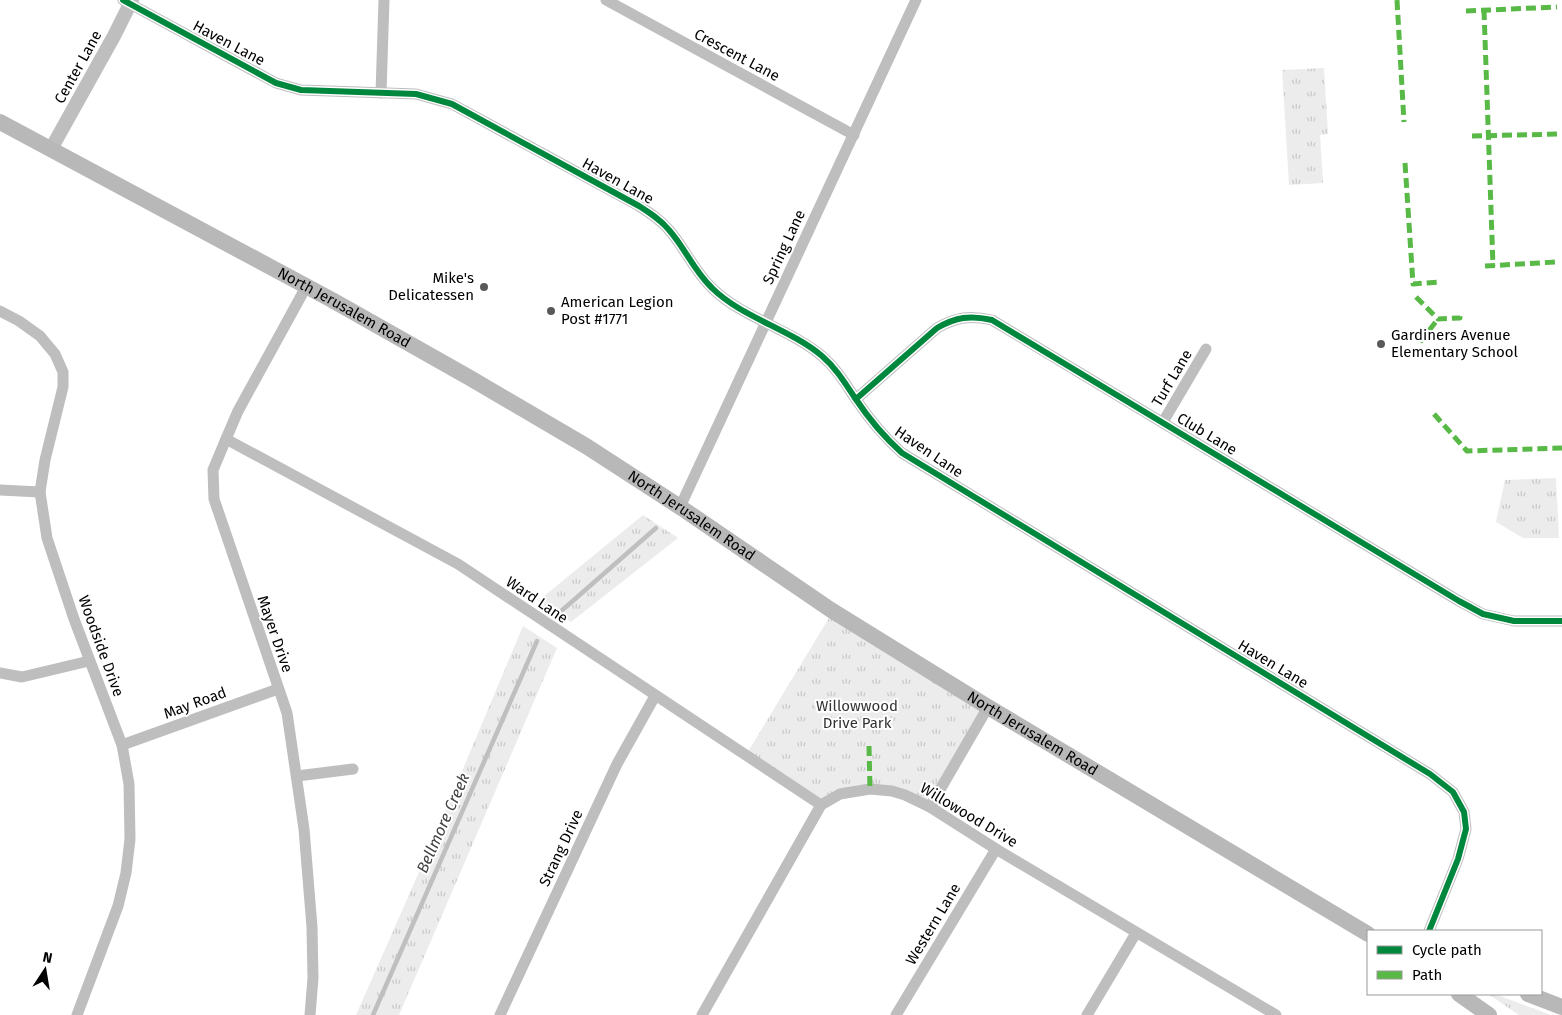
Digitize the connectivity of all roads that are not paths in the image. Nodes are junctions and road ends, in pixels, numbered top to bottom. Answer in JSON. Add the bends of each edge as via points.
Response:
{"nodes":[{"id":1,"x":384,"y":0,"type":"edge"},
{"id":2,"x":606,"y":0,"type":"edge"},
{"id":3,"x":916,"y":0,"type":"edge"},
{"id":4,"x":128,"y":1,"type":"edge"},
{"id":5,"x":381,"y":93,"type":"junction"},
{"id":6,"x":0,"y":122,"type":"edge"},
{"id":7,"x":854,"y":135,"type":"junction"},
{"id":8,"x":51,"y":150,"type":"junction"},
{"id":9,"x":306,"y":287,"type":"junction"},
{"id":10,"x":0,"y":311,"type":"edge"},
{"id":11,"x":766,"y":322,"type":"junction"},
{"id":12,"x":1206,"y":349,"type":"dead end"},
{"id":13,"x":856,"y":400,"type":"junction"},
{"id":14,"x":1163,"y":422,"type":"junction"},
{"id":15,"x":226,"y":439,"type":"junction"},
{"id":16,"x":0,"y":490,"type":"edge"},
{"id":17,"x":40,"y":492,"type":"junction"},
{"id":18,"x":680,"y":507,"type":"junction"},
{"id":19,"x":1562,"y":621,"type":"edge"},
{"id":20,"x":89,"y":661,"type":"junction"},
{"id":21,"x":0,"y":673,"type":"edge"},
{"id":22,"x":278,"y":689,"type":"junction"},
{"id":23,"x":655,"y":696,"type":"junction"},
{"id":24,"x":988,"y":707,"type":"junction"},
{"id":25,"x":122,"y":746,"type":"junction"},
{"id":26,"x":353,"y":769,"type":"dead end"},
{"id":27,"x":298,"y":776,"type":"junction"},
{"id":28,"x":821,"y":804,"type":"junction"},
{"id":29,"x":930,"y":807,"type":"junction"},
{"id":30,"x":996,"y":849,"type":"junction"},
{"id":31,"x":1429,"y":930,"type":"edge"},
{"id":32,"x":1136,"y":933,"type":"junction"},
{"id":33,"x":1367,"y":933,"type":"edge"},
{"id":34,"x":1460,"y":995,"type":"edge"},
{"id":35,"x":1531,"y":995,"type":"edge"},
{"id":36,"x":1562,"y":1007,"type":"edge"},
{"id":37,"x":77,"y":1015,"type":"edge"},
{"id":38,"x":310,"y":1015,"type":"edge"},
{"id":39,"x":500,"y":1015,"type":"edge"},
{"id":40,"x":702,"y":1015,"type":"edge"},
{"id":41,"x":896,"y":1015,"type":"edge"},
{"id":42,"x":1087,"y":1015,"type":"edge"},
{"id":43,"x":1276,"y":1015,"type":"edge"},
{"id":44,"x":1488,"y":1015,"type":"edge"}],
"edges":[{"from":1,"to":5,"type":"street"},
{"from":2,"to":7,"type":"street","name":"Crescent Lane"},
{"from":3,"to":7,"type":"street","name":"Spring Lane"},
{"from":4,"to":5,"type":"street","name":"Haven Lane","via":[[276,83],[301,90]]},
{"from":4,"to":8,"type":"street","name":"Center Lane"},
{"from":5,"to":11,"type":"street","name":"Haven Lane","via":[[416,94],[452,104],[640,206],[669,230],[712,288],[726,300]]},
{"from":6,"to":8,"type":"main road","name":"North Jerusalem Road"},
{"from":7,"to":11,"type":"street","name":"Spring Lane"},
{"from":8,"to":9,"type":"main road","name":"North Jerusalem Road"},
{"from":9,"to":15,"type":"street","name":"Mayer Drive"},
{"from":9,"to":18,"type":"main road","name":"North Jerusalem Road","via":[[586,446]]},
{"from":10,"to":17,"type":"street","name":"Woodside Drive","via":[[40,336],[56,354],[63,372],[63,387]]},
{"from":11,"to":13,"type":"street","name":"Haven Lane","via":[[822,356],[837,371]]},
{"from":11,"to":18,"type":"street","name":"Spring Lane"},
{"from":12,"to":14,"type":"street","name":"Turf Lane"},
{"from":13,"to":14,"type":"street","name":"Club Lane","via":[[937,328],[950,320],[976,316],[1008,328]]},
{"from":13,"to":31,"type":"street","name":"Haven Lane","via":[[884,438],[902,453],[1421,769],[1453,792],[1464,812],[1466,829],[1458,859]]},
{"from":14,"to":19,"type":"street","name":"Club Lane","via":[[1483,614],[1514,621]]},
{"from":15,"to":22,"type":"street","name":"Mayer Drive","via":[[213,470],[214,499]]},
{"from":15,"to":23,"type":"street","name":"Ward Lane","via":[[458,564]]},
{"from":16,"to":17,"type":"street"},
{"from":17,"to":20,"type":"street","name":"Woodside Drive","via":[[47,538]]},
{"from":18,"to":24,"type":"main road","name":"North Jerusalem Road","via":[[831,610]]},
{"from":20,"to":21,"type":"street","via":[[22,676]]},
{"from":20,"to":25,"type":"street","name":"Woodside Drive"},
{"from":22,"to":25,"type":"street","name":"May Road"},
{"from":22,"to":27,"type":"street","name":"Mayer Drive","via":[[287,713]]},
{"from":23,"to":28,"type":"street","name":"Ward Lane"},
{"from":23,"to":39,"type":"street","name":"Strang Drive","via":[[617,764]]},
{"from":24,"to":29,"type":"street"},
{"from":24,"to":33,"type":"main road","name":"North Jerusalem Road"},
{"from":25,"to":37,"type":"street","name":"Woodside Drive","via":[[129,784],[130,839],[126,873],[118,906]]},
{"from":26,"to":27,"type":"street"},
{"from":27,"to":38,"type":"street","name":"Mayer Drive","via":[[312,926]]},
{"from":28,"to":29,"type":"street","name":"Willowood Drive","via":[[840,794],[870,789],[892,790]]},
{"from":28,"to":40,"type":"street"},
{"from":29,"to":30,"type":"street","name":"Willowood Drive"},
{"from":30,"to":32,"type":"street","name":"Willowood Drive"},
{"from":30,"to":41,"type":"street","name":"Western Lane"},
{"from":32,"to":42,"type":"street"},
{"from":32,"to":43,"type":"street","name":"Willowood Drive"},
{"from":34,"to":44,"type":"main road"},
{"from":35,"to":36,"type":"main road"}]}
